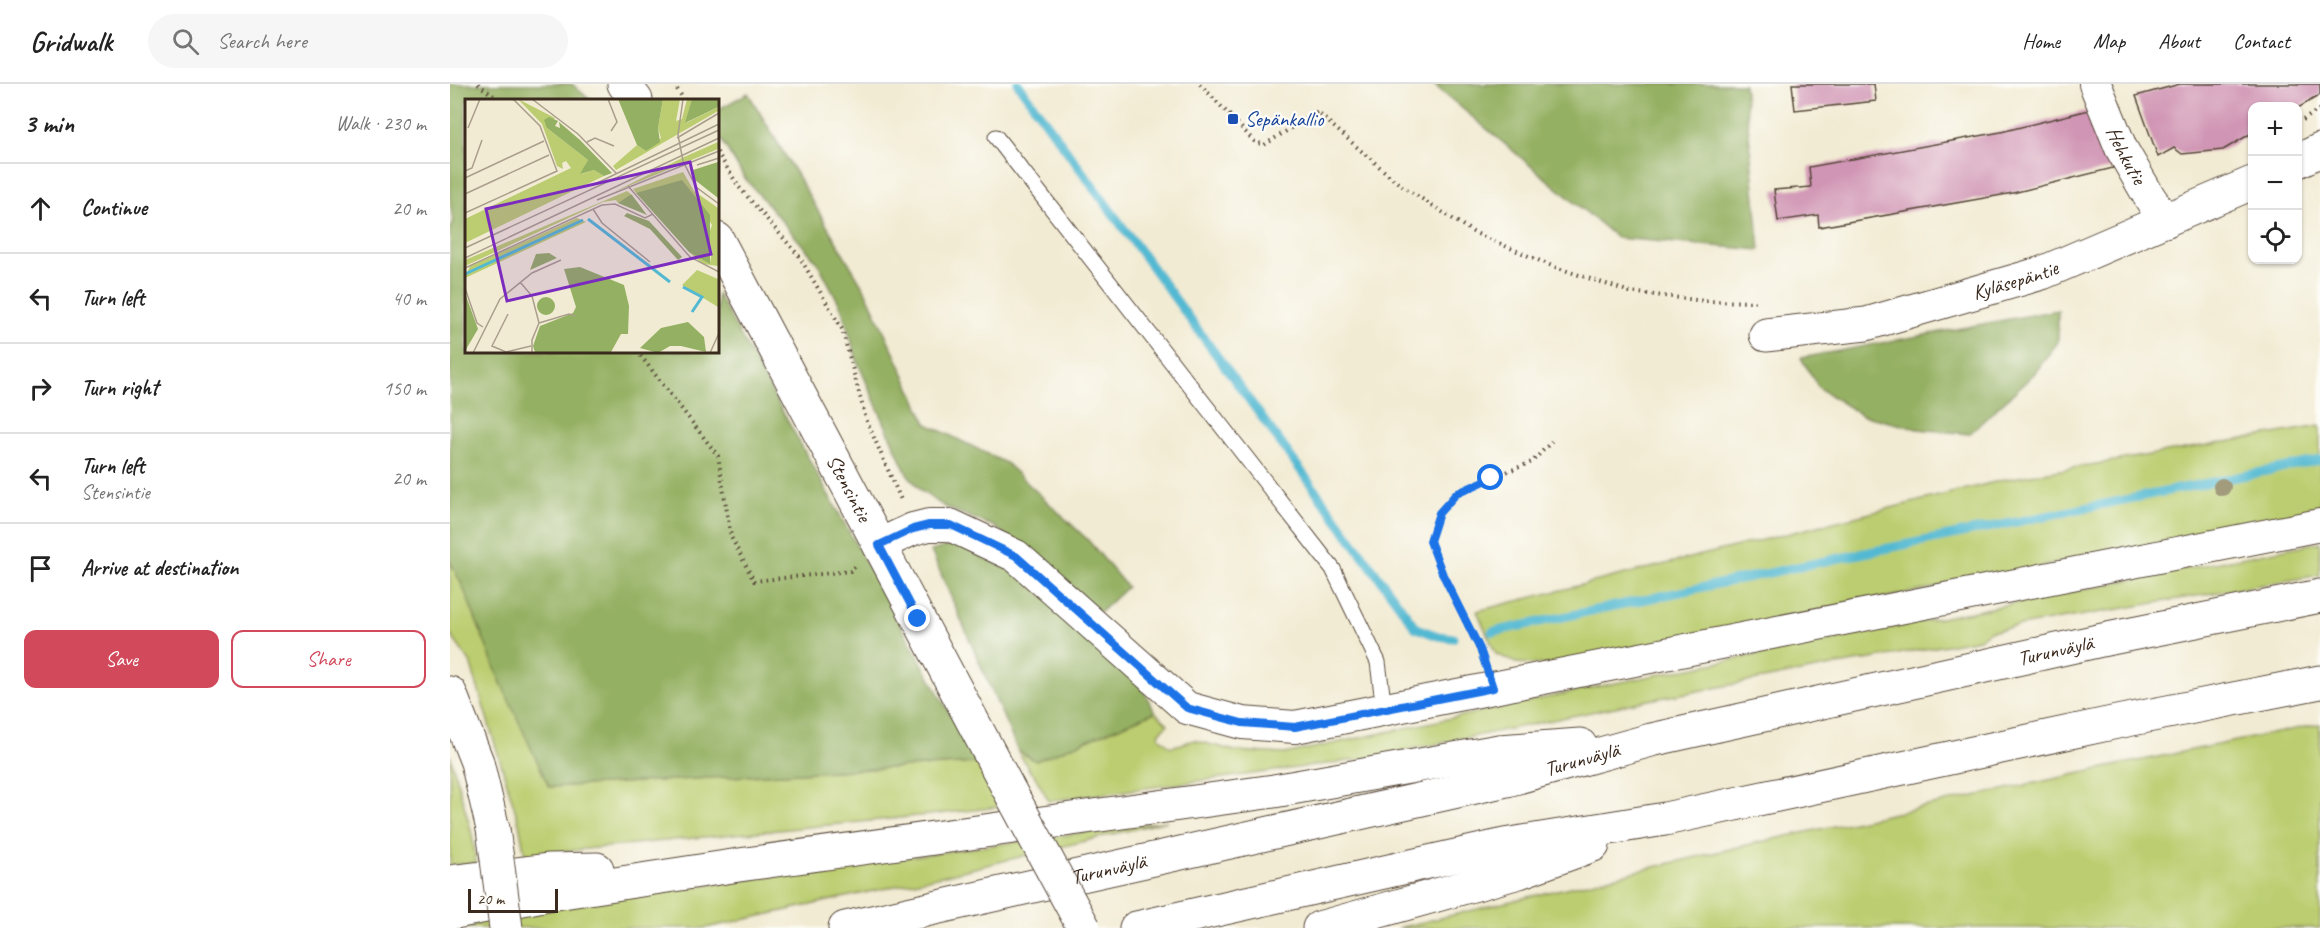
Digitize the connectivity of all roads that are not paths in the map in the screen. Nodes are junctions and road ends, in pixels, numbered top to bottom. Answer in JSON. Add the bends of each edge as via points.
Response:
{"nodes":[{"id":1,"x":624,"y":84,"type":"edge"},
{"id":2,"x":2095,"y":84,"type":"edge"},
{"id":3,"x":635,"y":99,"type":"edge"},
{"id":4,"x":996,"y":137,"type":"dead end"},
{"id":5,"x":2320,"y":150,"type":"edge"},
{"id":6,"x":2302,"y":159,"type":"edge"},
{"id":7,"x":2248,"y":185,"type":"edge"},
{"id":8,"x":2166,"y":221,"type":"junction"},
{"id":9,"x":718,"y":241,"type":"edge"},
{"id":10,"x":1766,"y":335,"type":"dead end"},
{"id":11,"x":2320,"y":525,"type":"edge"},
{"id":12,"x":879,"y":545,"type":"junction"},
{"id":13,"x":2320,"y":596,"type":"edge"},
{"id":14,"x":2320,"y":682,"type":"edge"},
{"id":15,"x":450,"y":693,"type":"edge"},
{"id":16,"x":1384,"y":710,"type":"junction"},
{"id":17,"x":1651,"y":740,"type":"junction"},
{"id":18,"x":1665,"y":819,"type":"junction"},
{"id":19,"x":739,"y":866,"type":"junction"},
{"id":20,"x":450,"y":882,"type":"edge"},
{"id":21,"x":450,"y":913,"type":"edge"},
{"id":22,"x":506,"y":928,"type":"edge"},
{"id":23,"x":845,"y":928,"type":"edge"},
{"id":24,"x":1084,"y":928,"type":"edge"},
{"id":25,"x":1136,"y":928,"type":"edge"},
{"id":26,"x":1319,"y":928,"type":"edge"}],
"edges":[{"from":1,"to":3,"type":"main road"},
{"from":2,"to":8,"type":"street","name":"Hehkutie","via":[[2121,148]]},
{"from":4,"to":16,"type":"lane","via":[[1333,569],[1378,662]]},
{"from":5,"to":6,"type":"main road"},
{"from":7,"to":8,"type":"main road","name":"Kyläsepäntie"},
{"from":8,"to":10,"type":"main road","name":"Kyläsepäntie","via":[[2042,273],[1866,324]]},
{"from":9,"to":12,"type":"main road","name":"Stensintie"},
{"from":11,"to":16,"type":"street"},
{"from":12,"to":16,"type":"street","via":[[913,529],[951,525],[1016,556],[1187,708],[1242,723],[1295,727]]},
{"from":12,"to":24,"type":"main road","name":"Stensintie","bridge":true},
{"from":13,"to":17,"type":"main road","name":"Turunväylä"},
{"from":14,"to":18,"type":"main road"},
{"from":15,"to":22,"type":"main road","bridge":true,"via":[[477,762],[493,829]]},
{"from":17,"to":19,"type":"main road","via":[[1499,751],[1274,790]]},
{"from":17,"to":23,"type":"main road","name":"Turunväylä","via":[[1507,780]]},
{"from":18,"to":25,"type":"main road","via":[[1504,845]]},
{"from":18,"to":26,"type":"main road","via":[[1519,872]]},
{"from":19,"to":20,"type":"main road","via":[[550,870]]},
{"from":19,"to":21,"type":"main road"}]}
